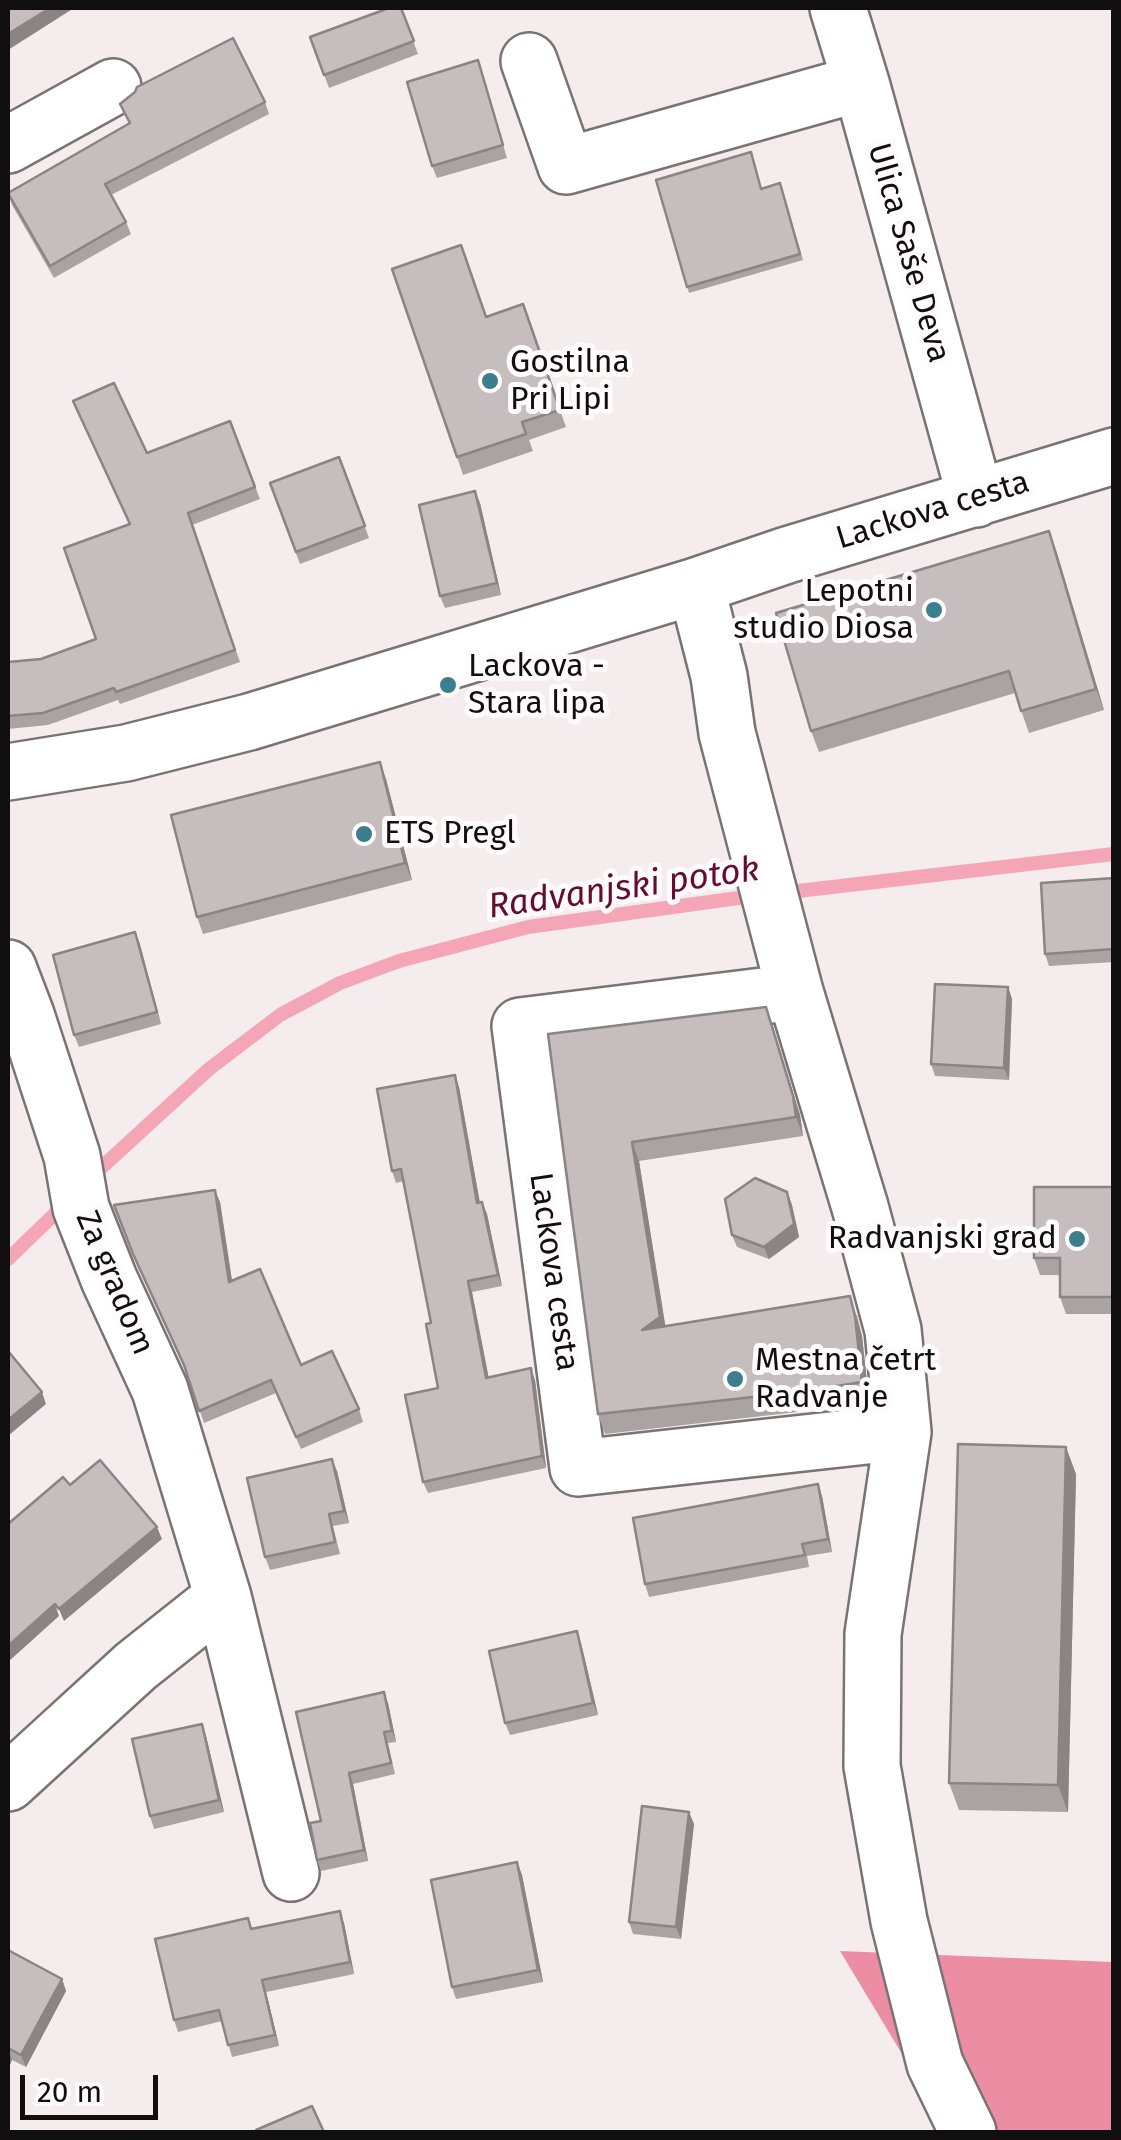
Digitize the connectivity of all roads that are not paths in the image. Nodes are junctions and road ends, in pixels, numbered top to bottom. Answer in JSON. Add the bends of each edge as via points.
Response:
{"nodes":[{"id":1,"x":838,"y":8,"type":"edge"},
{"id":2,"x":529,"y":61,"type":"dead end"},
{"id":3,"x":861,"y":83,"type":"junction"},
{"id":4,"x":114,"y":88,"type":"dead end"},
{"id":5,"x":8,"y":145,"type":"edge"},
{"id":6,"x":1114,"y":456,"type":"edge"},
{"id":7,"x":976,"y":499,"type":"junction"},
{"id":8,"x":696,"y":586,"type":"junction"},
{"id":9,"x":8,"y":772,"type":"edge"},
{"id":10,"x":8,"y":968,"type":"edge"},
{"id":11,"x":795,"y":992,"type":"junction"},
{"id":12,"x":903,"y":1432,"type":"junction"},
{"id":13,"x":223,"y":1597,"type":"junction"},
{"id":14,"x":8,"y":1782,"type":"edge"},
{"id":15,"x":291,"y":1873,"type":"dead end"},
{"id":16,"x":968,"y":2132,"type":"edge"}],
"edges":[{"from":1,"to":3,"type":"street","name":"Ulica Saše Deva"},
{"from":2,"to":3,"type":"street","via":[[566,166]]},
{"from":3,"to":7,"type":"street","name":"Ulica Saše Deva"},
{"from":4,"to":5,"type":"street"},
{"from":6,"to":7,"type":"street","name":"Lackova cesta"},
{"from":7,"to":8,"type":"street","name":"Lackova cesta"},
{"from":8,"to":9,"type":"street","name":"Lackova cesta","via":[[249,722],[126,753]]},
{"from":8,"to":11,"type":"street"},
{"from":10,"to":13,"type":"street","name":"Za gradom","via":[[109,1279],[160,1390]]},
{"from":11,"to":12,"type":"street","via":[[892,1330]]},
{"from":11,"to":12,"type":"street","name":"Lackova cesta","via":[[520,1026],[578,1468]]},
{"from":12,"to":16,"type":"street","via":[[873,1634],[872,1766],[935,2064]]},
{"from":13,"to":14,"type":"street"},
{"from":13,"to":15,"type":"street","name":"Za gradom"}]}
